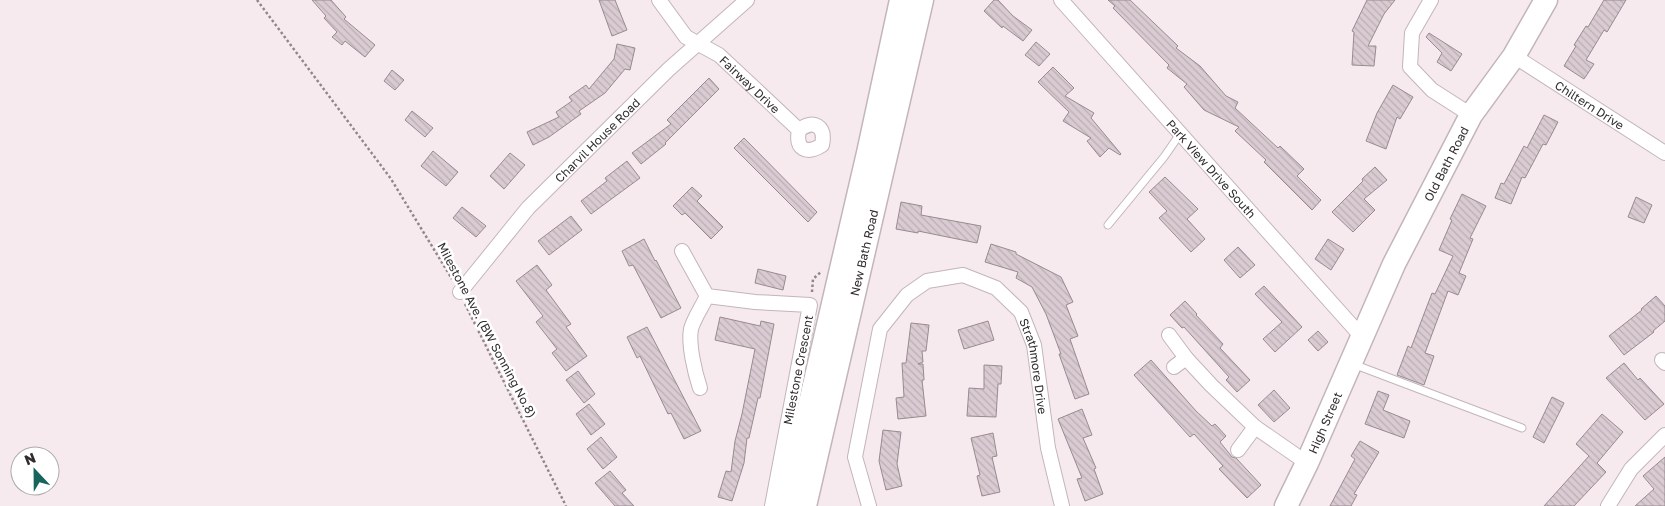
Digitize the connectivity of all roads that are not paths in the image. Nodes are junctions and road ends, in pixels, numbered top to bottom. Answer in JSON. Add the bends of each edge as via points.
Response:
{"nodes":[{"id":1,"x":659,"y":0,"type":"edge"},
{"id":2,"x":747,"y":0,"type":"edge"},
{"id":3,"x":901,"y":0,"type":"edge"},
{"id":4,"x":922,"y":0,"type":"edge"},
{"id":5,"x":1060,"y":0,"type":"edge"},
{"id":6,"x":1431,"y":0,"type":"edge"},
{"id":7,"x":1546,"y":0,"type":"edge"},
{"id":8,"x":699,"y":44,"type":"junction"},
{"id":9,"x":1514,"y":56,"type":"junction"},
{"id":10,"x":1471,"y":115,"type":"junction"},
{"id":11,"x":799,"y":130,"type":"dead end"},
{"id":12,"x":1180,"y":134,"type":"junction"},
{"id":13,"x":1665,"y":153,"type":"edge"},
{"id":14,"x":1108,"y":225,"type":"dead end"},
{"id":15,"x":682,"y":251,"type":"dead end"},
{"id":16,"x":460,"y":292,"type":"road end"},
{"id":17,"x":707,"y":296,"type":"junction"},
{"id":18,"x":1169,"y":335,"type":"dead end"},
{"id":19,"x":1362,"y":337,"type":"junction"},
{"id":20,"x":1186,"y":358,"type":"junction"},
{"id":21,"x":1351,"y":363,"type":"junction"},
{"id":22,"x":1174,"y":367,"type":"dead end"},
{"id":23,"x":700,"y":388,"type":"dead end"},
{"id":24,"x":1254,"y":427,"type":"junction"},
{"id":25,"x":1522,"y":428,"type":"dead end"},
{"id":26,"x":1665,"y":436,"type":"edge"},
{"id":27,"x":1238,"y":450,"type":"dead end"},
{"id":28,"x":1307,"y":463,"type":"junction"},
{"id":29,"x":772,"y":506,"type":"edge"},
{"id":30,"x":786,"y":506,"type":"edge"},
{"id":31,"x":805,"y":506,"type":"edge"},
{"id":32,"x":869,"y":506,"type":"edge"},
{"id":33,"x":1062,"y":506,"type":"edge"},
{"id":34,"x":1286,"y":506,"type":"edge"},
{"id":35,"x":1608,"y":506,"type":"edge"}],
"edges":[{"from":1,"to":8,"type":"street","name":"Fairway Drive","via":[[686,37]]},
{"from":2,"to":8,"type":"street","name":"Charvil House Road"},
{"from":3,"to":30,"type":"main road","name":"New Bath Road"},
{"from":4,"to":31,"type":"main road","name":"New Bath Road"},
{"from":5,"to":12,"type":"street","name":"Park View Drive South"},
{"from":6,"to":10,"type":"street","via":[[1412,33],[1410,67],[1432,90]]},
{"from":7,"to":9,"type":"main road","name":"Old Bath Road"},
{"from":8,"to":11,"type":"street","name":"Fairway Drive","via":[[719,55]]},
{"from":8,"to":16,"type":"street","name":"Charvil House Road","via":[[669,69],[528,208]]},
{"from":9,"to":10,"type":"main road","name":"Old Bath Road"},
{"from":9,"to":13,"type":"street","name":"Chiltern Drive"},
{"from":10,"to":19,"type":"main road","name":"Old Bath Road","via":[[1394,264]]},
{"from":12,"to":14,"type":"lane"},
{"from":12,"to":19,"type":"street","name":"Park View Drive South"},
{"from":15,"to":17,"type":"street"},
{"from":17,"to":23,"type":"street","via":[[691,330],[692,357]]},
{"from":17,"to":29,"type":"street","name":"Milestone Crescent","via":[[810,305]]},
{"from":18,"to":20,"type":"street"},
{"from":19,"to":21,"type":"main road","name":"High Street"},
{"from":20,"to":22,"type":"street"},
{"from":20,"to":24,"type":"street"},
{"from":21,"to":25,"type":"lane"},
{"from":21,"to":28,"type":"main road","name":"High Street"},
{"from":24,"to":27,"type":"street"},
{"from":24,"to":28,"type":"street"},
{"from":26,"to":35,"type":"street","via":[[1631,469]]},
{"from":28,"to":34,"type":"main road","name":"High Street"},
{"from":32,"to":33,"type":"street","name":"Strathmore Drive","via":[[855,457],[880,329],[907,295],[927,281],[963,275],[996,288],[1021,312],[1034,345],[1048,448]]}]}
